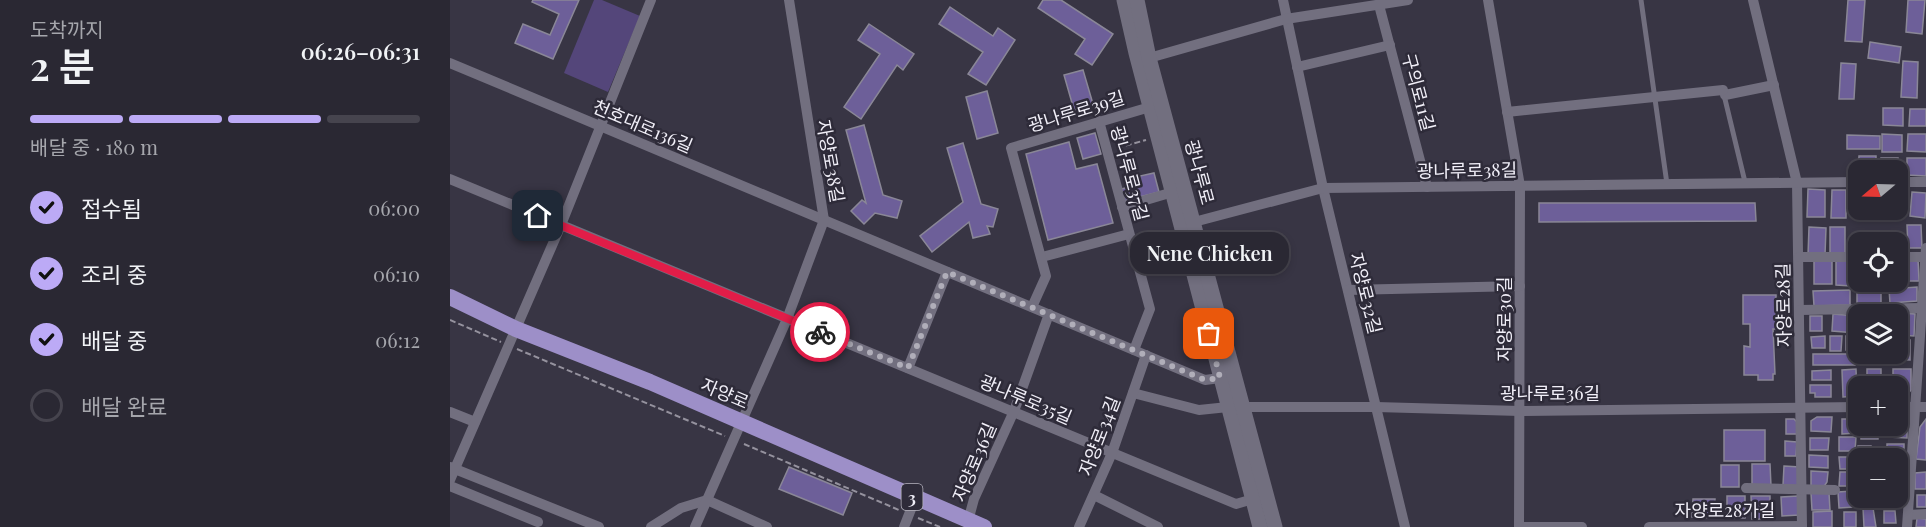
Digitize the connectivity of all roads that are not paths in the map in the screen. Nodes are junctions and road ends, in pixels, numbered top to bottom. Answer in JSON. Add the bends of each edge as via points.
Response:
{"nodes":[{"id":1,"x":651,"y":0,"type":"edge"},
{"id":2,"x":789,"y":0,"type":"edge"},
{"id":3,"x":1124,"y":0,"type":"edge"},
{"id":4,"x":1137,"y":0,"type":"edge"},
{"id":5,"x":1283,"y":0,"type":"edge"},
{"id":6,"x":1408,"y":0,"type":"edge"},
{"id":7,"x":1488,"y":0,"type":"edge"},
{"id":8,"x":1641,"y":0,"type":"edge"},
{"id":9,"x":1753,"y":0,"type":"edge"},
{"id":10,"x":1393,"y":1,"type":"edge"},
{"id":11,"x":1379,"y":4,"type":"junction"},
{"id":12,"x":1286,"y":19,"type":"junction"},
{"id":13,"x":1390,"y":45,"type":"junction"},
{"id":14,"x":1149,"y":58,"type":"junction"},
{"id":15,"x":450,"y":63,"type":"edge"},
{"id":16,"x":1297,"y":67,"type":"junction"},
{"id":17,"x":1774,"y":85,"type":"junction"},
{"id":18,"x":1724,"y":93,"type":"junction"},
{"id":19,"x":1655,"y":97,"type":"junction"},
{"id":20,"x":1150,"y":107,"type":"junction"},
{"id":21,"x":1507,"y":112,"type":"junction"},
{"id":22,"x":1099,"y":121,"type":"junction"},
{"id":23,"x":600,"y":126,"type":"junction"},
{"id":24,"x":450,"y":179,"type":"edge"},
{"id":25,"x":1848,"y":182,"type":"edge"},
{"id":26,"x":1908,"y":182,"type":"edge"},
{"id":27,"x":1926,"y":182,"type":"edge"},
{"id":28,"x":1797,"y":183,"type":"junction"},
{"id":29,"x":1746,"y":184,"type":"junction"},
{"id":30,"x":1668,"y":185,"type":"junction"},
{"id":31,"x":1520,"y":186,"type":"junction"},
{"id":32,"x":1427,"y":187,"type":"junction"},
{"id":33,"x":1323,"y":188,"type":"junction"},
{"id":34,"x":1173,"y":192,"type":"junction"},
{"id":35,"x":1122,"y":207,"type":"junction"},
{"id":36,"x":824,"y":220,"type":"junction"},
{"id":37,"x":1194,"y":222,"type":"junction"},
{"id":38,"x":561,"y":225,"type":"junction"},
{"id":39,"x":1130,"y":234,"type":"junction"},
{"id":40,"x":1926,"y":248,"type":"edge"},
{"id":41,"x":1042,"y":257,"type":"junction"},
{"id":42,"x":1799,"y":257,"type":"junction"},
{"id":43,"x":1848,"y":257,"type":"edge"},
{"id":44,"x":1908,"y":257,"type":"edge"},
{"id":45,"x":1925,"y":257,"type":"edge"},
{"id":46,"x":947,"y":272,"type":"junction"},
{"id":47,"x":1520,"y":286,"type":"junction"},
{"id":48,"x":1925,"y":287,"type":"edge"},
{"id":49,"x":1348,"y":290,"type":"junction"},
{"id":50,"x":450,"y":297,"type":"edge"},
{"id":51,"x":1032,"y":307,"type":"junction"},
{"id":52,"x":1922,"y":308,"type":"junction"},
{"id":53,"x":1800,"y":310,"type":"junction"},
{"id":54,"x":1049,"y":314,"type":"junction"},
{"id":55,"x":787,"y":319,"type":"junction"},
{"id":56,"x":516,"y":329,"type":"junction"},
{"id":57,"x":1134,"y":350,"type":"junction"},
{"id":58,"x":1146,"y":355,"type":"junction"},
{"id":59,"x":908,"y":368,"type":"junction"},
{"id":60,"x":1220,"y":378,"type":"junction"},
{"id":61,"x":1133,"y":393,"type":"junction"},
{"id":62,"x":1376,"y":406,"type":"junction"},
{"id":63,"x":1801,"y":406,"type":"junction"},
{"id":64,"x":1848,"y":406,"type":"edge"},
{"id":65,"x":1235,"y":407,"type":"junction"},
{"id":66,"x":1908,"y":407,"type":"edge"},
{"id":67,"x":1914,"y":407,"type":"junction"},
{"id":68,"x":1926,"y":407,"type":"edge"},
{"id":69,"x":1014,"y":411,"type":"junction"},
{"id":70,"x":1520,"y":411,"type":"junction"},
{"id":71,"x":450,"y":412,"type":"edge"},
{"id":72,"x":475,"y":422,"type":"junction"},
{"id":73,"x":742,"y":422,"type":"junction"},
{"id":74,"x":1112,"y":453,"type":"junction"},
{"id":75,"x":452,"y":468,"type":"edge"},
{"id":76,"x":450,"y":480,"type":"edge"},
{"id":77,"x":450,"y":486,"type":"edge"},
{"id":78,"x":1746,"y":488,"type":"dead end"},
{"id":79,"x":1802,"y":489,"type":"junction"},
{"id":80,"x":1835,"y":490,"type":"dead end"},
{"id":81,"x":1094,"y":495,"type":"junction"},
{"id":82,"x":1253,"y":499,"type":"junction"},
{"id":83,"x":707,"y":500,"type":"junction"},
{"id":84,"x":543,"y":503,"type":"junction"},
{"id":85,"x":912,"y":506,"type":"junction"},
{"id":86,"x":1926,"y":514,"type":"edge"},
{"id":87,"x":1908,"y":515,"type":"junction"},
{"id":88,"x":968,"y":521,"type":"junction"},
{"id":89,"x":539,"y":524,"type":"edge"},
{"id":90,"x":599,"y":527,"type":"edge"},
{"id":91,"x":651,"y":527,"type":"edge"},
{"id":92,"x":695,"y":527,"type":"edge"},
{"id":93,"x":767,"y":527,"type":"edge"},
{"id":94,"x":904,"y":527,"type":"edge"},
{"id":95,"x":984,"y":527,"type":"edge"},
{"id":96,"x":1079,"y":527,"type":"edge"},
{"id":97,"x":1158,"y":527,"type":"edge"},
{"id":98,"x":1260,"y":527,"type":"edge"},
{"id":99,"x":1275,"y":527,"type":"edge"},
{"id":100,"x":1405,"y":527,"type":"edge"},
{"id":101,"x":1519,"y":527,"type":"edge"},
{"id":102,"x":1582,"y":527,"type":"edge"},
{"id":103,"x":1649,"y":527,"type":"edge"},
{"id":104,"x":1802,"y":527,"type":"edge"},
{"id":105,"x":1907,"y":527,"type":"edge"}],
"edges":[{"from":1,"to":23,"type":"street"},
{"from":2,"to":36,"type":"street","name":"자양로38길"},
{"from":3,"to":20,"type":"main road","name":"광나루로"},
{"from":4,"to":14,"type":"main road","name":"광나루로"},
{"from":5,"to":12,"type":"street","name":"자양로32길"},
{"from":6,"to":10,"type":"street"},
{"from":7,"to":21,"type":"street","name":"자양로30길"},
{"from":8,"to":19,"type":"lane"},
{"from":9,"to":17,"type":"street","name":"자양로28길"},
{"from":10,"to":11,"type":"street"},
{"from":11,"to":12,"type":"street"},
{"from":11,"to":13,"type":"street","name":"구의로11길"},
{"from":12,"to":14,"type":"street"},
{"from":12,"to":16,"type":"street","name":"자양로32길"},
{"from":13,"to":16,"type":"street"},
{"from":13,"to":32,"type":"street","name":"구의로11길"},
{"from":14,"to":37,"type":"main road","name":"광나루로"},
{"from":15,"to":23,"type":"street","name":"천호대로136길"},
{"from":16,"to":33,"type":"street","name":"자양로32길"},
{"from":17,"to":18,"type":"street"},
{"from":17,"to":28,"type":"street","name":"자양로28길"},
{"from":18,"to":19,"type":"street"},
{"from":18,"to":29,"type":"lane"},
{"from":19,"to":21,"type":"street"},
{"from":19,"to":30,"type":"lane"},
{"from":20,"to":22,"type":"street","name":"광나루로39길"},
{"from":20,"to":34,"type":"main road","name":"광나루로"},
{"from":21,"to":31,"type":"street","name":"자양로30길"},
{"from":22,"to":35,"type":"street","name":"광나루로37길"},
{"from":22,"to":41,"type":"street","name":"광나루로39길","via":[[1011,148]]},
{"from":23,"to":36,"type":"street","name":"천호대로136길"},
{"from":23,"to":38,"type":"street"},
{"from":24,"to":38,"type":"street","name":"광나루로35길"},
{"from":25,"to":28,"type":"street","name":"광나루로38길"},
{"from":26,"to":27,"type":"street"},
{"from":28,"to":29,"type":"street","name":"광나루로38길"},
{"from":28,"to":42,"type":"street","name":"자양로28길"},
{"from":29,"to":30,"type":"street","name":"광나루로38길"},
{"from":30,"to":31,"type":"street","name":"광나루로38길"},
{"from":31,"to":32,"type":"street","name":"광나루로38길"},
{"from":31,"to":47,"type":"street","name":"자양로30길"},
{"from":32,"to":33,"type":"street","name":"광나루로38길"},
{"from":33,"to":37,"type":"street","name":"광나루로38길"},
{"from":33,"to":49,"type":"street","name":"자양로32길"},
{"from":34,"to":35,"type":"street","name":"광나루로"},
{"from":34,"to":60,"type":"main road","name":"광나루로"},
{"from":35,"to":39,"type":"street","name":"광나루로37길"},
{"from":36,"to":46,"type":"street"},
{"from":36,"to":55,"type":"street","name":"자양로38길"},
{"from":37,"to":65,"type":"main road","name":"광나루로"},
{"from":38,"to":55,"type":"street","name":"광나루로35길"},
{"from":38,"to":56,"type":"street"},
{"from":39,"to":41,"type":"street","name":"광나루로37길"},
{"from":39,"to":57,"type":"street","name":"광나루로37길","via":[[1150,309]]},
{"from":40,"to":45,"type":"street"},
{"from":41,"to":51,"type":"street","via":[[1046,276]]},
{"from":42,"to":43,"type":"street"},
{"from":42,"to":53,"type":"street","name":"자양로28길"},
{"from":44,"to":45,"type":"street"},
{"from":45,"to":48,"type":"street"},
{"from":46,"to":51,"type":"street"},
{"from":46,"to":59,"type":"street"},
{"from":47,"to":49,"type":"street"},
{"from":47,"to":70,"type":"street","name":"자양로30길"},
{"from":48,"to":52,"type":"street"},
{"from":49,"to":62,"type":"street","name":"자양로32길"},
{"from":50,"to":56,"type":"main road","name":"자양로","number":"3"},
{"from":51,"to":54,"type":"street"},
{"from":52,"to":53,"type":"street"},
{"from":52,"to":67,"type":"street"},
{"from":53,"to":63,"type":"street","name":"자양로28길"},
{"from":54,"to":57,"type":"street"},
{"from":54,"to":69,"type":"street","name":"자양로36길"},
{"from":55,"to":59,"type":"street","name":"광나루로35길"},
{"from":55,"to":73,"type":"street","name":"자양로38길"},
{"from":56,"to":72,"type":"street"},
{"from":56,"to":73,"type":"main road","name":"자양로","number":"3"},
{"from":57,"to":58,"type":"street"},
{"from":58,"to":60,"type":"street","via":[[1205,380]]},
{"from":58,"to":61,"type":"street","name":"자양로34길"},
{"from":59,"to":69,"type":"street","name":"광나루로35길"},
{"from":60,"to":65,"type":"main road","name":"광나루로"},
{"from":61,"to":65,"type":"street","via":[[1199,410]]},
{"from":61,"to":74,"type":"street","name":"자양로34길"},
{"from":62,"to":65,"type":"street","name":"광나루로36길"},
{"from":62,"to":70,"type":"street","name":"광나루로36길"},
{"from":62,"to":100,"type":"street","name":"자양로32길"},
{"from":63,"to":64,"type":"street","name":"광나루로36길"},
{"from":63,"to":70,"type":"street","name":"광나루로36길"},
{"from":63,"to":79,"type":"street","name":"자양로28길"},
{"from":65,"to":82,"type":"main road","name":"광나루로"},
{"from":65,"to":99,"type":"main road","name":"광나루로"},
{"from":66,"to":67,"type":"street"},
{"from":67,"to":68,"type":"street"},
{"from":67,"to":87,"type":"street"},
{"from":69,"to":74,"type":"street","name":"광나루로35길"},
{"from":69,"to":88,"type":"street","name":"자양로36길"},
{"from":70,"to":101,"type":"street","name":"자양로30길"},
{"from":71,"to":72,"type":"street"},
{"from":72,"to":75,"type":"street"},
{"from":73,"to":83,"type":"street","name":"자양로38길"},
{"from":73,"to":85,"type":"main road","name":"자양로","number":"3"},
{"from":74,"to":81,"type":"street","name":"자양로34길"},
{"from":74,"to":82,"type":"street","name":"광나루로35길","via":[[1236,504]]},
{"from":75,"to":76,"type":"street"},
{"from":75,"to":84,"type":"street"},
{"from":77,"to":89,"type":"street"},
{"from":78,"to":79,"type":"street"},
{"from":79,"to":80,"type":"street"},
{"from":79,"to":104,"type":"street","name":"자양로28길"},
{"from":81,"to":96,"type":"street","name":"자양로34길"},
{"from":81,"to":97,"type":"street"},
{"from":82,"to":98,"type":"main road","name":"광나루로"},
{"from":83,"to":91,"type":"street","via":[[681,508]]},
{"from":83,"to":92,"type":"street","name":"자양로38길"},
{"from":83,"to":93,"type":"street"},
{"from":84,"to":89,"type":"street"},
{"from":84,"to":90,"type":"street"},
{"from":85,"to":88,"type":"main road","name":"자양로","number":"3"},
{"from":85,"to":94,"type":"street"},
{"from":86,"to":87,"type":"street"},
{"from":87,"to":105,"type":"street"},
{"from":88,"to":95,"type":"main road","name":"자양로","number":"3"},
{"from":101,"to":102,"type":"street"},
{"from":103,"to":104,"type":"street","name":"자양로28가길"}]}
